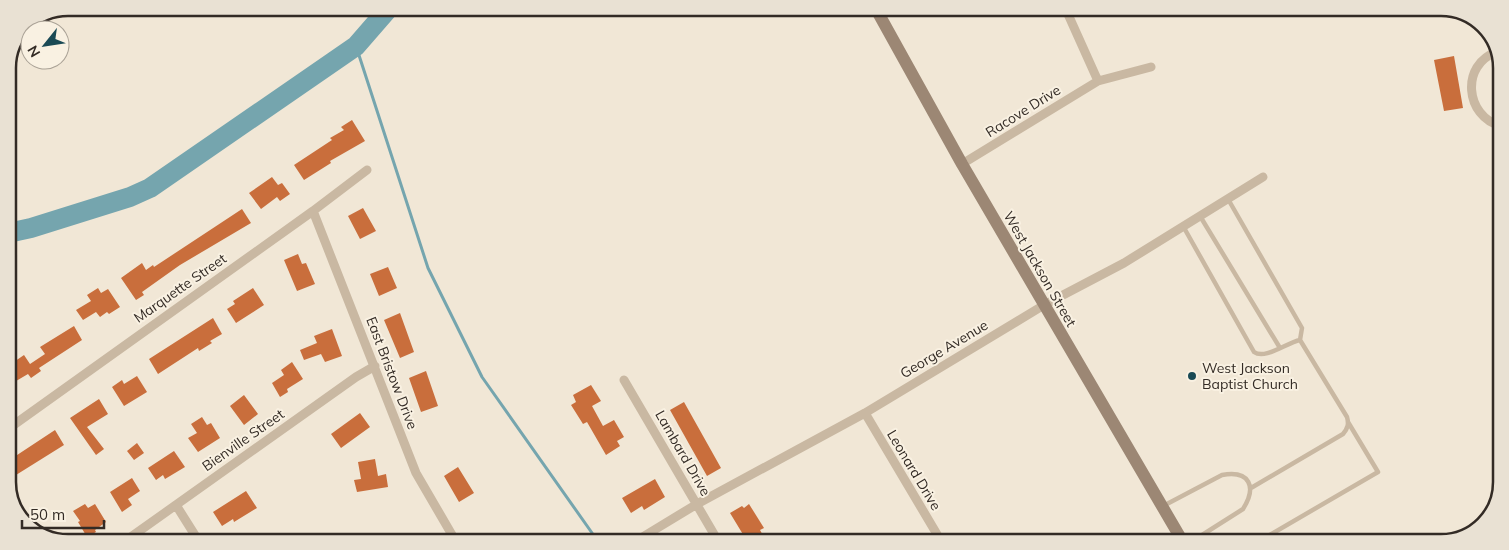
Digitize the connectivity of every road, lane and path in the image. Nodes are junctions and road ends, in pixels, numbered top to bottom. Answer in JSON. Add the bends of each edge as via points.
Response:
{"nodes":[{"id":1,"x":880,"y":16,"type":"edge"},
{"id":2,"x":1069,"y":16,"type":"edge"},
{"id":3,"x":1491,"y":54,"type":"edge"},
{"id":4,"x":1151,"y":67,"type":"dead end"},
{"id":5,"x":1098,"y":81,"type":"junction"},
{"id":6,"x":1493,"y":123,"type":"edge"},
{"id":7,"x":962,"y":164,"type":"junction"},
{"id":8,"x":367,"y":170,"type":"dead end"},
{"id":9,"x":1263,"y":177,"type":"dead end"},
{"id":10,"x":1228,"y":199,"type":"junction"},
{"id":11,"x":313,"y":211,"type":"junction"},
{"id":12,"x":1200,"y":216,"type":"junction"},
{"id":13,"x":1183,"y":226,"type":"junction"},
{"id":14,"x":1044,"y":305,"type":"junction"},
{"id":15,"x":1300,"y":340,"type":"junction"},
{"id":16,"x":1280,"y":348,"type":"junction"},
{"id":17,"x":375,"y":366,"type":"junction"},
{"id":18,"x":624,"y":380,"type":"dead end"},
{"id":19,"x":864,"y":413,"type":"junction"},
{"id":20,"x":1348,"y":422,"type":"junction"},
{"id":21,"x":16,"y":423,"type":"edge"},
{"id":22,"x":1251,"y":488,"type":"junction"},
{"id":23,"x":697,"y":504,"type":"junction"},
{"id":24,"x":176,"y":505,"type":"junction"},
{"id":25,"x":1162,"y":507,"type":"junction"},
{"id":26,"x":135,"y":534,"type":"edge"},
{"id":27,"x":194,"y":534,"type":"edge"},
{"id":28,"x":452,"y":534,"type":"edge"},
{"id":29,"x":648,"y":534,"type":"edge"},
{"id":30,"x":714,"y":534,"type":"edge"},
{"id":31,"x":936,"y":534,"type":"edge"},
{"id":32,"x":1178,"y":534,"type":"edge"},
{"id":33,"x":1204,"y":534,"type":"edge"},
{"id":34,"x":1271,"y":534,"type":"edge"}],
"edges":[{"from":1,"to":7,"type":"street","name":"West Jackson Street"},
{"from":2,"to":5,"type":"street"},
{"from":3,"to":6,"type":"street","via":[[1473,75],[1471,90],[1474,104],[1482,116]]},
{"from":4,"to":5,"type":"street","name":"Racove Drive"},
{"from":5,"to":7,"type":"street","name":"Racove Drive"},
{"from":7,"to":14,"type":"street","name":"West Jackson Street"},
{"from":8,"to":11,"type":"street","name":"Marquette Street"},
{"from":9,"to":10,"type":"street","name":"George Avenue"},
{"from":10,"to":12,"type":"street","name":"George Avenue"},
{"from":10,"to":15,"type":"lane","via":[[1302,328]]},
{"from":11,"to":17,"type":"street","name":"East Bristow Drive"},
{"from":11,"to":21,"type":"street","name":"Marquette Street"},
{"from":12,"to":13,"type":"street","name":"George Avenue"},
{"from":12,"to":16,"type":"lane"},
{"from":13,"to":14,"type":"street","name":"George Avenue","via":[[1124,263]]},
{"from":13,"to":16,"type":"lane","via":[[1254,352],[1264,355]]},
{"from":14,"to":19,"type":"street","name":"George Avenue"},
{"from":14,"to":25,"type":"street","name":"West Jackson Street"},
{"from":15,"to":16,"type":"lane"},
{"from":15,"to":20,"type":"lane"},
{"from":17,"to":24,"type":"street","name":"Bienville Street"},
{"from":17,"to":28,"type":"street","name":"East Bristow Drive","via":[[416,473]]},
{"from":18,"to":23,"type":"street","name":"Lambard Drive"},
{"from":19,"to":23,"type":"street","name":"George Avenue"},
{"from":19,"to":31,"type":"street","name":"Leonard Drive"},
{"from":20,"to":22,"type":"lane","via":[[1343,434]]},
{"from":20,"to":34,"type":"lane","via":[[1378,472]]},
{"from":22,"to":25,"type":"lane","via":[[1243,476],[1231,473]]},
{"from":22,"to":33,"type":"lane","via":[[1243,509]]},
{"from":23,"to":29,"type":"street","name":"George Avenue"},
{"from":23,"to":30,"type":"street","name":"Lambard Drive"},
{"from":24,"to":26,"type":"street","name":"Bienville Street"},
{"from":24,"to":27,"type":"street"},
{"from":25,"to":32,"type":"street","name":"West Jackson Street"}]}
